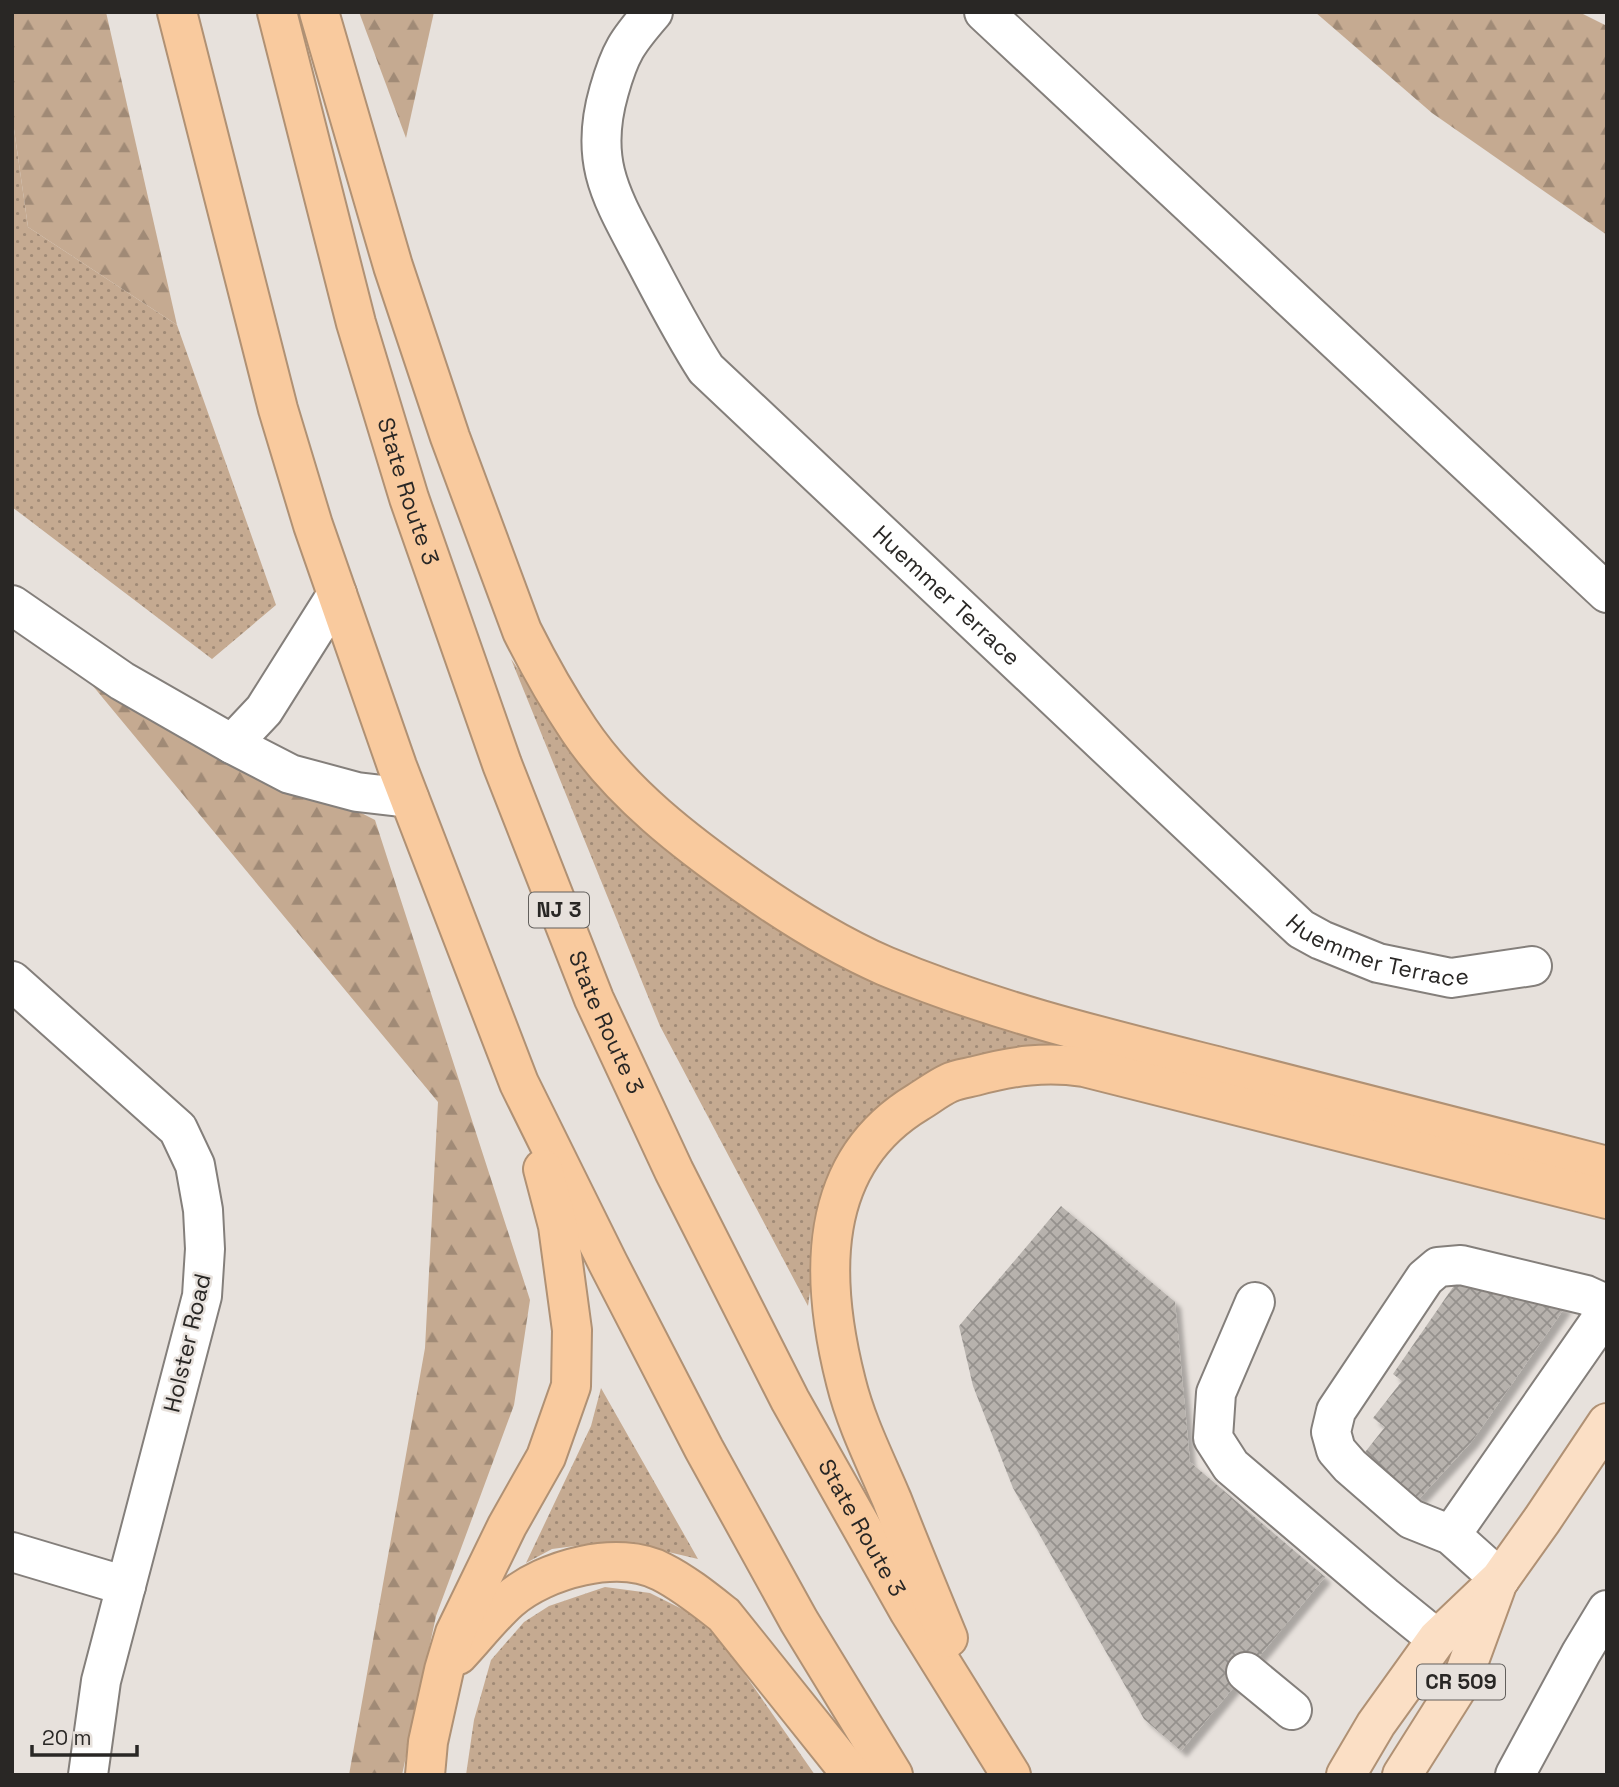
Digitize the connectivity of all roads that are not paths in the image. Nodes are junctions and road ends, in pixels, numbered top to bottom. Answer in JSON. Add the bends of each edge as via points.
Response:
{"nodes":[{"id":1,"x":177,"y":12,"type":"edge"},
{"id":2,"x":277,"y":12,"type":"edge"},
{"id":3,"x":319,"y":12,"type":"edge"},
{"id":4,"x":653,"y":12,"type":"edge"},
{"id":5,"x":984,"y":12,"type":"edge"},
{"id":6,"x":1607,"y":593,"type":"edge"},
{"id":7,"x":337,"y":594,"type":"junction"},
{"id":8,"x":12,"y":605,"type":"edge"},
{"id":9,"x":232,"y":744,"type":"junction"},
{"id":10,"x":409,"y":798,"type":"junction"},
{"id":11,"x":1532,"y":966,"type":"dead end"},
{"id":12,"x":12,"y":981,"type":"edge"},
{"id":13,"x":519,"y":1083,"type":"junction"},
{"id":14,"x":1607,"y":1166,"type":"edge"},
{"id":15,"x":1607,"y":1199,"type":"edge"},
{"id":16,"x":1255,"y":1302,"type":"dead end"},
{"id":17,"x":1605,"y":1316,"type":"edge"},
{"id":18,"x":1607,"y":1423,"type":"edge"},
{"id":19,"x":1451,"y":1535,"type":"junction"},
{"id":20,"x":12,"y":1552,"type":"edge"},
{"id":21,"x":1500,"y":1579,"type":"junction"},
{"id":22,"x":126,"y":1586,"type":"junction"},
{"id":23,"x":1607,"y":1610,"type":"edge"},
{"id":24,"x":1437,"y":1639,"type":"junction"},
{"id":25,"x":444,"y":1670,"type":"junction"},
{"id":26,"x":1246,"y":1672,"type":"dead end"},
{"id":27,"x":1292,"y":1710,"type":"dead end"},
{"id":28,"x":1001,"y":1761,"type":"edge"},
{"id":29,"x":88,"y":1775,"type":"edge"},
{"id":30,"x":425,"y":1775,"type":"edge"},
{"id":31,"x":852,"y":1775,"type":"edge"},
{"id":32,"x":893,"y":1775,"type":"edge"},
{"id":33,"x":1346,"y":1775,"type":"edge"},
{"id":34,"x":1402,"y":1775,"type":"edge"},
{"id":35,"x":1515,"y":1775,"type":"edge"}],
"edges":[{"from":1,"to":7,"type":"highway","via":[[278,409]]},
{"from":2,"to":28,"type":"highway","name":"State Route 3","number":"NJ 3","via":[[352,310],[409,498],[502,764],[594,999],[674,1171],[790,1400],[909,1611]]},
{"from":3,"to":14,"type":"highway","via":[[393,266],[522,631],[579,731],[641,801],[693,848],[852,951],[987,1003]]},
{"from":4,"to":11,"type":"street","name":"Huemmer Terrace","via":[[619,57],[603,113],[601,158],[620,212],[706,369],[1301,929],[1378,963],[1451,978]]},
{"from":5,"to":6,"type":"street"},
{"from":7,"to":9,"type":"street","via":[[264,710]]},
{"from":7,"to":10,"type":"highway"},
{"from":8,"to":9,"type":"street","via":[[122,681]]},
{"from":9,"to":10,"type":"street","via":[[290,774],[357,792]]},
{"from":10,"to":13,"type":"highway"},
{"from":12,"to":22,"type":"street","name":"Holster Road","via":[[178,1129],[195,1166],[203,1210],[202,1296]]},
{"from":13,"to":25,"type":"highway","via":[[558,1226],[572,1330],[571,1386],[546,1457],[461,1621]]},
{"from":13,"to":32,"type":"highway","via":[[704,1449],[799,1621]]},
{"from":15,"to":28,"type":"highway","via":[[1063,1063],[1034,1063],[950,1083],[902,1111],[862,1156],[842,1193],[830,1243],[831,1310],[846,1383],[863,1431]]},
{"from":16,"to":24,"type":"street","via":[[1216,1393],[1213,1438],[1231,1466]]},
{"from":17,"to":19,"type":"street"},
{"from":17,"to":19,"type":"street","via":[[1597,1300],[1586,1295],[1461,1265],[1438,1267],[1425,1278],[1336,1411],[1331,1432],[1336,1450],[1350,1466],[1412,1519]]},
{"from":18,"to":21,"type":"main road","number":"CR 509"},
{"from":19,"to":21,"type":"street"},
{"from":20,"to":22,"type":"street"},
{"from":21,"to":24,"type":"main road","number":"CR 509"},
{"from":21,"to":34,"type":"main road","number":"CR 509","via":[[1462,1680]]},
{"from":22,"to":29,"type":"street","name":"Holster Road","via":[[101,1681]]},
{"from":23,"to":35,"type":"street"},
{"from":24,"to":33,"type":"main road","number":"CR 509"},
{"from":25,"to":30,"type":"highway"},
{"from":25,"to":31,"type":"highway","via":[[509,1600],[538,1579],[587,1565],[631,1563],[651,1568],[724,1615]]},
{"from":26,"to":27,"type":"street"}]}
